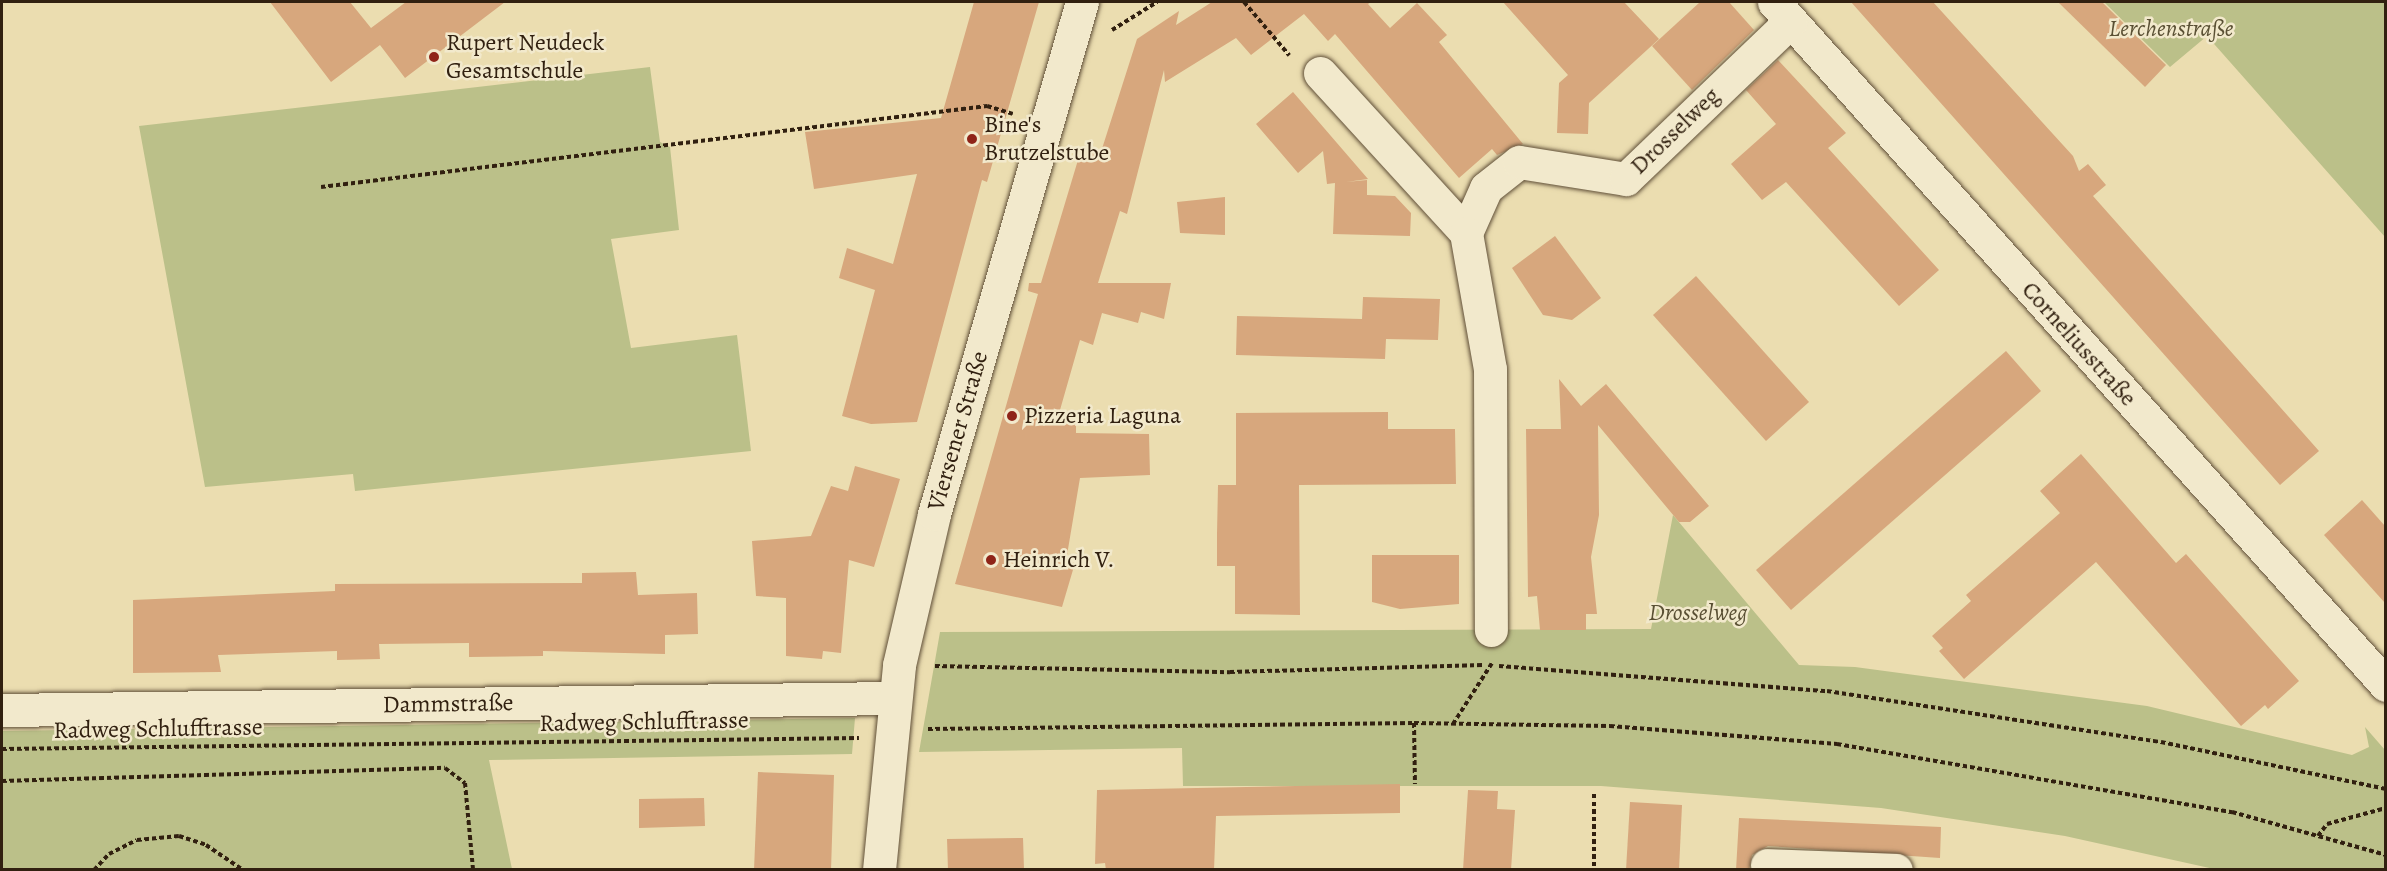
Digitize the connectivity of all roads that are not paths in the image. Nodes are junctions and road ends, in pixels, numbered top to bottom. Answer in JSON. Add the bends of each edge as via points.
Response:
{"nodes":[{"id":1,"x":1082,"y":2,"type":"edge"},
{"id":2,"x":1782,"y":11,"type":"edge"},
{"id":3,"x":1320,"y":73,"type":"road end"},
{"id":4,"x":1466,"y":233,"type":"junction"},
{"id":5,"x":1491,"y":630,"type":"road end"},
{"id":6,"x":2385,"y":685,"type":"edge"},
{"id":7,"x":895,"y":698,"type":"junction"},
{"id":8,"x":2,"y":710,"type":"edge"},
{"id":9,"x":1767,"y":865,"type":"dead end"},
{"id":10,"x":879,"y":870,"type":"edge"},
{"id":11,"x":1896,"y":870,"type":"edge"}],
"edges":[{"from":1,"to":7,"type":"street","name":"Viersener Straße","via":[[934,514],[898,665]]},
{"from":2,"to":4,"type":"street","name":"Drosselweg","via":[[1626,179],[1520,162],[1485,188]]},
{"from":2,"to":6,"type":"street","name":"Corneliusstraße"},
{"from":3,"to":4,"type":"street"},
{"from":4,"to":5,"type":"street","via":[[1490,369]]},
{"from":7,"to":8,"type":"street","name":"Dammstraße"},
{"from":7,"to":10,"type":"street","name":"Viersener Straße"},
{"from":9,"to":11,"type":"street"}]}
